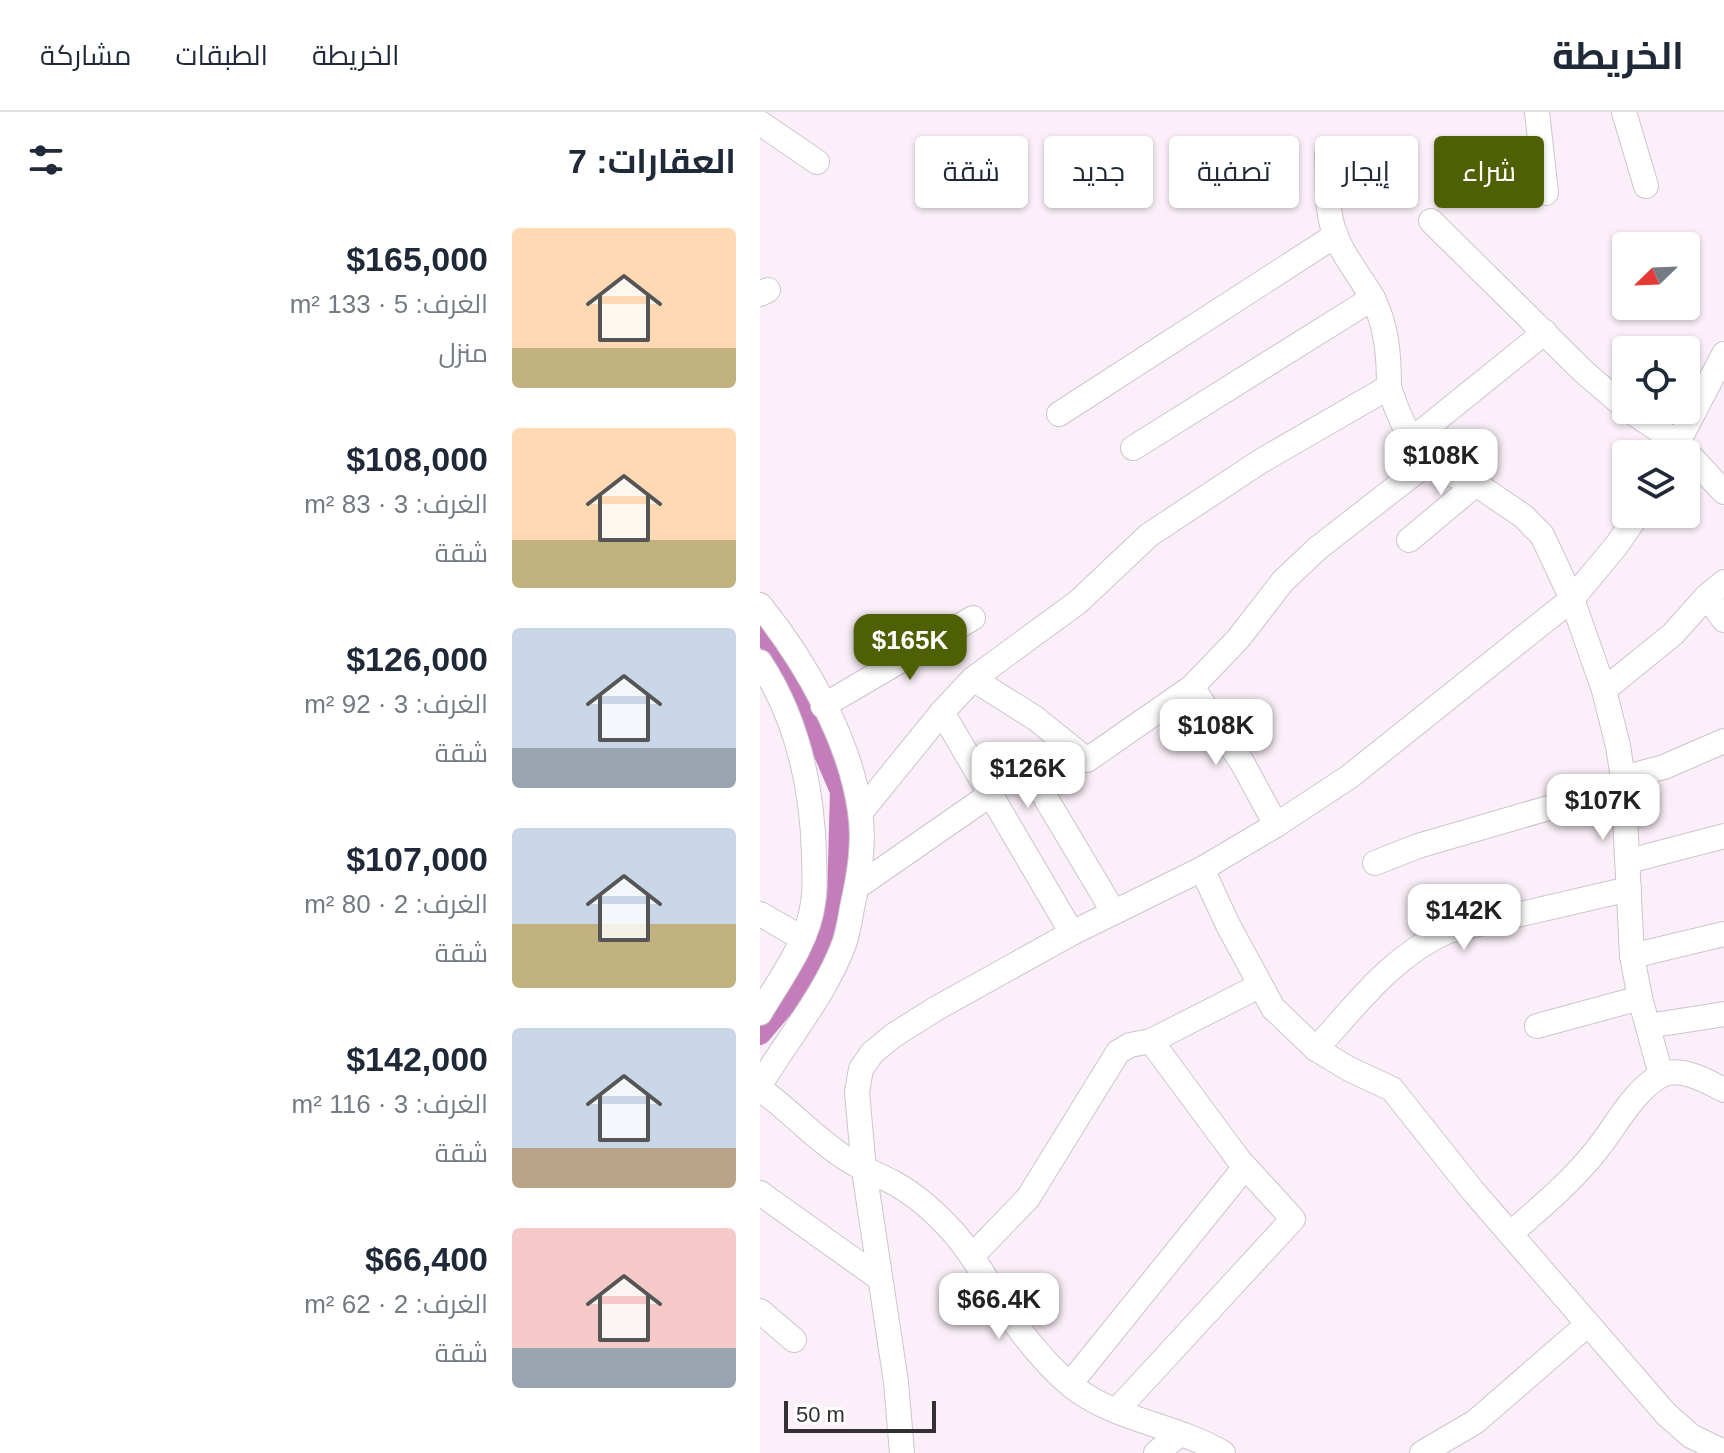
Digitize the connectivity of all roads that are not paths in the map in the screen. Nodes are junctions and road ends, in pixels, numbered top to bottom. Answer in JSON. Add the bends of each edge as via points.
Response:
{"nodes":[{"id":1,"x":1624,"y":112,"type":"edge"},
{"id":2,"x":1542,"y":113,"type":"edge"},
{"id":3,"x":760,"y":123,"type":"edge"},
{"id":4,"x":817,"y":162,"type":"dead end"},
{"id":5,"x":1646,"y":186,"type":"dead end"},
{"id":6,"x":1546,"y":193,"type":"dead end"},
{"id":7,"x":1330,"y":208,"type":"edge"},
{"id":8,"x":1431,"y":221,"type":"dead end"},
{"id":9,"x":1336,"y":235,"type":"junction"},
{"id":10,"x":1373,"y":298,"type":"junction"},
{"id":11,"x":1545,"y":332,"type":"junction"},
{"id":12,"x":1724,"y":354,"type":"edge"},
{"id":13,"x":1389,"y":387,"type":"junction"},
{"id":14,"x":1612,"y":396,"type":"edge"},
{"id":15,"x":1059,"y":414,"type":"dead end"},
{"id":16,"x":1646,"y":424,"type":"edge"},
{"id":17,"x":1665,"y":440,"type":"edge"},
{"id":18,"x":1679,"y":440,"type":"edge"},
{"id":19,"x":1410,"y":441,"type":"junction"},
{"id":20,"x":1133,"y":448,"type":"dead end"},
{"id":21,"x":1426,"y":464,"type":"junction"},
{"id":22,"x":1700,"y":470,"type":"edge"},
{"id":23,"x":1476,"y":484,"type":"junction"},
{"id":24,"x":1724,"y":492,"type":"edge"},
{"id":25,"x":1628,"y":528,"type":"edge"},
{"id":26,"x":1409,"y":540,"type":"dead end"},
{"id":27,"x":1716,"y":589,"type":"edge"},
{"id":28,"x":1572,"y":599,"type":"junction"},
{"id":29,"x":760,"y":605,"type":"edge"},
{"id":30,"x":973,"y":618,"type":"dead end"},
{"id":31,"x":1724,"y":620,"type":"edge"},
{"id":32,"x":760,"y":662,"type":"edge"},
{"id":33,"x":973,"y":679,"type":"junction"},
{"id":34,"x":1192,"y":687,"type":"junction"},
{"id":35,"x":1604,"y":690,"type":"junction"},
{"id":36,"x":823,"y":706,"type":"junction"},
{"id":37,"x":942,"y":712,"type":"junction"},
{"id":38,"x":1724,"y":741,"type":"edge"},
{"id":39,"x":1023,"y":760,"type":"dead end"},
{"id":40,"x":1623,"y":782,"type":"junction"},
{"id":41,"x":991,"y":794,"type":"junction"},
{"id":42,"x":861,"y":812,"type":"junction"},
{"id":43,"x":1276,"y":825,"type":"junction"},
{"id":44,"x":1724,"y":836,"type":"edge"},
{"id":45,"x":1629,"y":861,"type":"junction"},
{"id":46,"x":1375,"y":863,"type":"dead end"},
{"id":47,"x":1202,"y":869,"type":"junction"},
{"id":48,"x":857,"y":887,"type":"junction"},
{"id":49,"x":1629,"y":889,"type":"junction"},
{"id":50,"x":1113,"y":911,"type":"junction"},
{"id":51,"x":760,"y":914,"type":"edge"},
{"id":52,"x":1072,"y":933,"type":"junction"},
{"id":53,"x":1724,"y":934,"type":"edge"},
{"id":54,"x":802,"y":938,"type":"junction"},
{"id":55,"x":1632,"y":956,"type":"junction"},
{"id":56,"x":1259,"y":986,"type":"junction"},
{"id":57,"x":1640,"y":998,"type":"junction"},
{"id":58,"x":760,"y":1013,"type":"edge"},
{"id":59,"x":1724,"y":1014,"type":"edge"},
{"id":60,"x":1537,"y":1026,"type":"dead end"},
{"id":61,"x":1648,"y":1026,"type":"junction"},
{"id":62,"x":1151,"y":1041,"type":"junction"},
{"id":63,"x":1316,"y":1049,"type":"junction"},
{"id":64,"x":1661,"y":1075,"type":"junction"},
{"id":65,"x":760,"y":1087,"type":"edge"},
{"id":66,"x":1724,"y":1090,"type":"edge"},
{"id":67,"x":1245,"y":1167,"type":"junction"},
{"id":68,"x":864,"y":1170,"type":"junction"},
{"id":69,"x":760,"y":1193,"type":"edge"},
{"id":70,"x":1510,"y":1234,"type":"junction"},
{"id":71,"x":972,"y":1256,"type":"junction"},
{"id":72,"x":879,"y":1278,"type":"junction"},
{"id":73,"x":760,"y":1311,"type":"edge"},
{"id":74,"x":1588,"y":1324,"type":"junction"},
{"id":75,"x":794,"y":1340,"type":"dead end"},
{"id":76,"x":1070,"y":1384,"type":"junction"},
{"id":77,"x":1116,"y":1411,"type":"junction"},
{"id":78,"x":1179,"y":1435,"type":"junction"},
{"id":79,"x":1724,"y":1452,"type":"edge"},
{"id":80,"x":902,"y":1453,"type":"edge"},
{"id":81,"x":1156,"y":1453,"type":"edge"},
{"id":82,"x":1223,"y":1453,"type":"edge"},
{"id":83,"x":1422,"y":1453,"type":"edge"}],
"edges":[{"from":1,"to":5,"type":"street"},
{"from":2,"to":6,"type":"street"},
{"from":3,"to":4,"type":"street"},
{"from":7,"to":9,"type":"street"},
{"from":8,"to":11,"type":"street"},
{"from":9,"to":10,"type":"street"},
{"from":9,"to":15,"type":"street"},
{"from":10,"to":13,"type":"street","via":[[1388,350]]},
{"from":10,"to":20,"type":"street"},
{"from":11,"to":14,"type":"street"},
{"from":11,"to":19,"type":"street"},
{"from":12,"to":18,"type":"street"},
{"from":13,"to":19,"type":"street"},
{"from":13,"to":33,"type":"street","via":[[1261,461],[1149,535],[1078,602]]},
{"from":16,"to":17,"type":"street"},
{"from":19,"to":21,"type":"street"},
{"from":21,"to":23,"type":"street"},
{"from":21,"to":34,"type":"street","via":[[1283,581]]},
{"from":22,"to":24,"type":"street"},
{"from":23,"to":26,"type":"street"},
{"from":23,"to":28,"type":"street","via":[[1542,535]]},
{"from":25,"to":28,"type":"street"},
{"from":27,"to":31,"type":"street"},
{"from":27,"to":35,"type":"street","via":[[1673,634]]},
{"from":28,"to":35,"type":"street"},
{"from":28,"to":43,"type":"street","via":[[1349,777]]},
{"from":29,"to":36,"type":"street","via":[[787,639]]},
{"from":30,"to":36,"type":"street"},
{"from":32,"to":54,"type":"street","via":[[792,723],[813,809],[813,905]]},
{"from":33,"to":34,"type":"street","via":[[1035,718],[1087,760]]},
{"from":33,"to":37,"type":"street"},
{"from":34,"to":43,"type":"street"},
{"from":35,"to":40,"type":"street"},
{"from":36,"to":42,"type":"street","via":[[841,742]]},
{"from":37,"to":41,"type":"street"},
{"from":37,"to":42,"type":"street"},
{"from":38,"to":40,"type":"street"},
{"from":39,"to":50,"type":"street"},
{"from":40,"to":45,"type":"street"},
{"from":40,"to":46,"type":"street"},
{"from":41,"to":48,"type":"street"},
{"from":41,"to":52,"type":"street"},
{"from":42,"to":48,"type":"street"},
{"from":43,"to":47,"type":"street"},
{"from":44,"to":45,"type":"street"},
{"from":45,"to":49,"type":"street"},
{"from":47,"to":50,"type":"street"},
{"from":47,"to":56,"type":"street"},
{"from":48,"to":65,"type":"street","via":[[845,943],[818,997]]},
{"from":49,"to":55,"type":"street"},
{"from":49,"to":63,"type":"street","via":[[1448,931],[1429,940],[1391,967]]},
{"from":50,"to":52,"type":"street"},
{"from":51,"to":54,"type":"street"},
{"from":52,"to":68,"type":"street","via":[[937,1008],[872,1053],[861,1069],[857,1092]]},
{"from":53,"to":55,"type":"street"},
{"from":54,"to":58,"type":"street"},
{"from":55,"to":57,"type":"street"},
{"from":56,"to":62,"type":"street"},
{"from":56,"to":63,"type":"street","via":[[1290,1027]]},
{"from":57,"to":60,"type":"street"},
{"from":57,"to":61,"type":"street"},
{"from":59,"to":61,"type":"street"},
{"from":61,"to":64,"type":"street"},
{"from":62,"to":67,"type":"street"},
{"from":62,"to":71,"type":"street","via":[[1118,1052],[1028,1198]]},
{"from":63,"to":70,"type":"street","via":[[1392,1089]]},
{"from":64,"to":66,"type":"street","via":[[1684,1074]]},
{"from":64,"to":70,"type":"street","via":[[1631,1103],[1563,1187]]},
{"from":65,"to":68,"type":"street"},
{"from":67,"to":76,"type":"street"},
{"from":67,"to":77,"type":"street","via":[[1293,1219]]},
{"from":68,"to":71,"type":"street","via":[[898,1185],[931,1210]]},
{"from":68,"to":72,"type":"street"},
{"from":69,"to":72,"type":"street"},
{"from":70,"to":74,"type":"street"},
{"from":71,"to":76,"type":"street","via":[[1009,1315]]},
{"from":72,"to":80,"type":"street"},
{"from":73,"to":75,"type":"street"},
{"from":74,"to":79,"type":"street","via":[[1680,1428]]},
{"from":74,"to":83,"type":"street","via":[[1475,1422]]},
{"from":76,"to":77,"type":"street"},
{"from":77,"to":78,"type":"street"},
{"from":78,"to":81,"type":"street"},
{"from":78,"to":82,"type":"street"}]}
